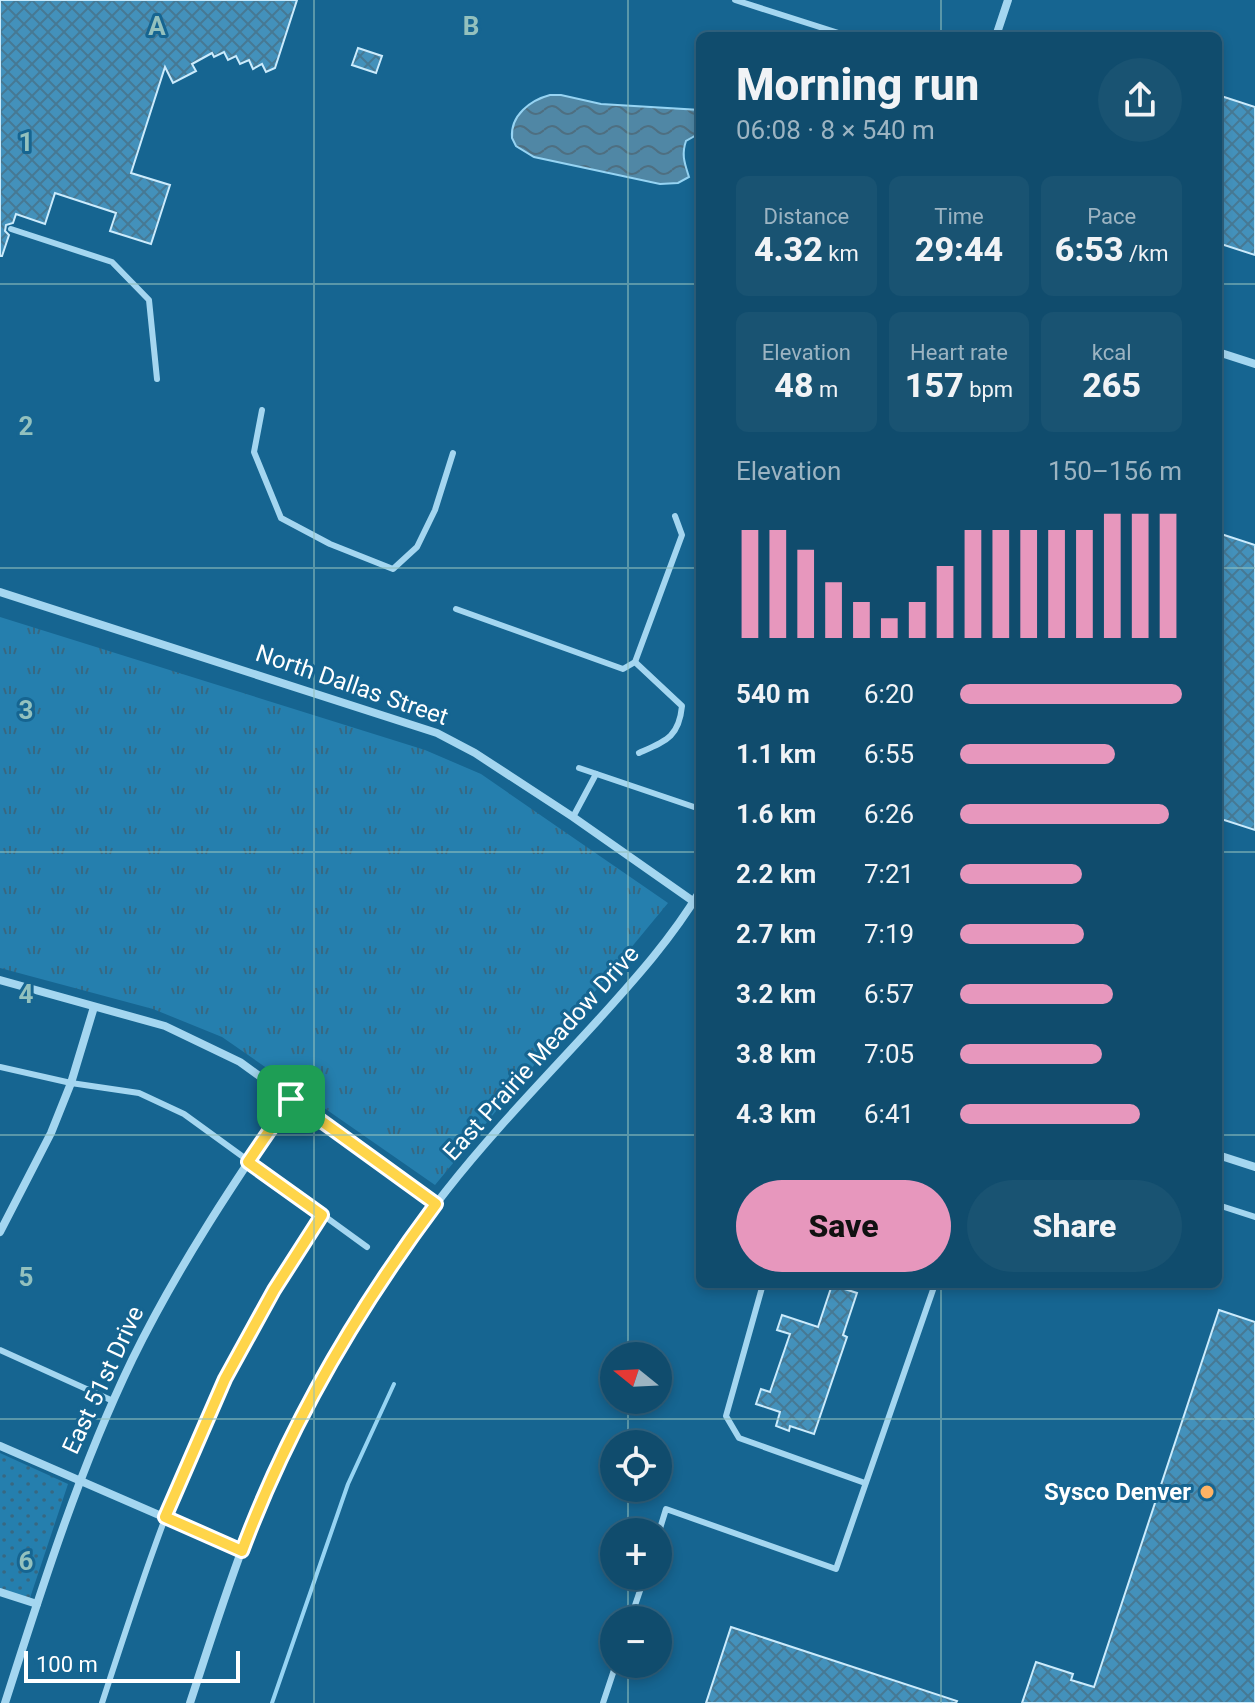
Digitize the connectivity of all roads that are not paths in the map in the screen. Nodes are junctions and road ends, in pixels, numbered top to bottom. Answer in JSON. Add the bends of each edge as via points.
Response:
{"nodes":[{"id":1,"x":735,"y":0,"type":"edge"},
{"id":2,"x":1008,"y":0,"type":"edge"},
{"id":3,"x":835,"y":32,"type":"edge"},
{"id":4,"x":997,"y":32,"type":"edge"},
{"id":5,"x":11,"y":229,"type":"dead end"},
{"id":6,"x":1222,"y":353,"type":"edge"},
{"id":7,"x":1255,"y":364,"type":"edge"},
{"id":8,"x":157,"y":379,"type":"dead end"},
{"id":9,"x":262,"y":410,"type":"dead end"},
{"id":10,"x":453,"y":453,"type":"dead end"},
{"id":11,"x":675,"y":516,"type":"dead end"},
{"id":12,"x":0,"y":592,"type":"edge"},
{"id":13,"x":456,"y":609,"type":"dead end"},
{"id":14,"x":635,"y":662,"type":"junction"},
{"id":15,"x":639,"y":753,"type":"dead end"},
{"id":16,"x":579,"y":768,"type":"dead end"},
{"id":17,"x":596,"y":774,"type":"junction"},
{"id":18,"x":696,"y":808,"type":"edge"},
{"id":19,"x":573,"y":817,"type":"junction"},
{"id":20,"x":696,"y":903,"type":"edge"},
{"id":21,"x":696,"y":905,"type":"edge"},
{"id":22,"x":0,"y":980,"type":"edge"},
{"id":23,"x":94,"y":1007,"type":"junction"},
{"id":24,"x":0,"y":1067,"type":"edge"},
{"id":25,"x":71,"y":1083,"type":"junction"},
{"id":26,"x":291,"y":1099,"type":"junction"},
{"id":27,"x":1222,"y":1156,"type":"edge"},
{"id":28,"x":248,"y":1162,"type":"junction"},
{"id":29,"x":1255,"y":1167,"type":"edge"},
{"id":30,"x":436,"y":1204,"type":"junction"},
{"id":31,"x":1222,"y":1206,"type":"edge"},
{"id":32,"x":322,"y":1215,"type":"junction"},
{"id":33,"x":1255,"y":1217,"type":"edge"},
{"id":34,"x":0,"y":1232,"type":"edge"},
{"id":35,"x":367,"y":1247,"type":"dead end"},
{"id":36,"x":762,"y":1288,"type":"edge"},
{"id":37,"x":933,"y":1288,"type":"edge"},
{"id":38,"x":0,"y":1350,"type":"edge"},
{"id":39,"x":113,"y":1401,"type":"junction"},
{"id":40,"x":0,"y":1446,"type":"edge"},
{"id":41,"x":80,"y":1480,"type":"junction"},
{"id":42,"x":865,"y":1483,"type":"junction"},
{"id":43,"x":165,"y":1517,"type":"junction"},
{"id":44,"x":663,"y":1518,"type":"edge"},
{"id":45,"x":242,"y":1551,"type":"junction"},
{"id":46,"x":0,"y":1592,"type":"edge"},
{"id":47,"x":37,"y":1604,"type":"junction"},
{"id":48,"x":611,"y":1678,"type":"edge"},
{"id":49,"x":0,"y":1680,"type":"edge"},
{"id":50,"x":11,"y":1684,"type":"junction"},
{"id":51,"x":5,"y":1703,"type":"edge"},
{"id":52,"x":102,"y":1703,"type":"edge"},
{"id":53,"x":190,"y":1703,"type":"edge"},
{"id":54,"x":603,"y":1703,"type":"edge"}],
"edges":[{"from":1,"to":3,"type":"lane"},
{"from":2,"to":4,"type":"street"},
{"from":5,"to":8,"type":"lane","via":[[112,262],[149,300]]},
{"from":6,"to":7,"type":"street"},
{"from":9,"to":10,"type":"lane","via":[[254,452],[281,518],[393,569],[417,547]]},
{"from":11,"to":14,"type":"lane","via":[[682,535]]},
{"from":12,"to":19,"type":"street","name":"North Dallas Street","via":[[424,727],[475,753]]},
{"from":13,"to":14,"type":"lane","via":[[623,669]]},
{"from":14,"to":15,"type":"lane","via":[[682,706],[670,739]]},
{"from":16,"to":17,"type":"lane"},
{"from":17,"to":18,"type":"lane"},
{"from":17,"to":19,"type":"lane"},
{"from":19,"to":20,"type":"street","name":"North Dallas Street"},
{"from":21,"to":30,"type":"street","name":"East Prairie Meadow Drive"},
{"from":22,"to":23,"type":"street"},
{"from":23,"to":25,"type":"street"},
{"from":23,"to":26,"type":"street","via":[[165,1026],[240,1062]]},
{"from":24,"to":25,"type":"lane"},
{"from":25,"to":28,"type":"lane","via":[[139,1093],[164,1103]]},
{"from":25,"to":34,"type":"street"},
{"from":26,"to":28,"type":"street","name":"East 51st Drive"},
{"from":26,"to":30,"type":"street"},
{"from":27,"to":29,"type":"street"},
{"from":28,"to":32,"type":"lane"},
{"from":28,"to":39,"type":"street","name":"East 51st Drive","via":[[191,1249]]},
{"from":30,"to":45,"type":"street","name":"East Prairie Meadow Drive","via":[[324,1373]]},
{"from":31,"to":33,"type":"lane"},
{"from":32,"to":35,"type":"lane"},
{"from":32,"to":43,"type":"lane","via":[[231,1367]]},
{"from":36,"to":42,"type":"lane","via":[[726,1416],[739,1438]]},
{"from":37,"to":42,"type":"lane"},
{"from":38,"to":39,"type":"lane"},
{"from":39,"to":41,"type":"street","name":"East 51st Drive"},
{"from":40,"to":41,"type":"street"},
{"from":41,"to":43,"type":"street"},
{"from":41,"to":47,"type":"street","name":"East 51st Drive"},
{"from":42,"to":44,"type":"lane","via":[[836,1569],[666,1509]]},
{"from":43,"to":45,"type":"street"},
{"from":43,"to":52,"type":"lane"},
{"from":45,"to":53,"type":"street","name":"East Prairie Meadow Drive"},
{"from":46,"to":47,"type":"street"},
{"from":47,"to":50,"type":"street","name":"East 51st Drive"},
{"from":48,"to":54,"type":"lane"},
{"from":49,"to":50,"type":"lane"},
{"from":50,"to":51,"type":"street","name":"East 51st Drive"}]}
